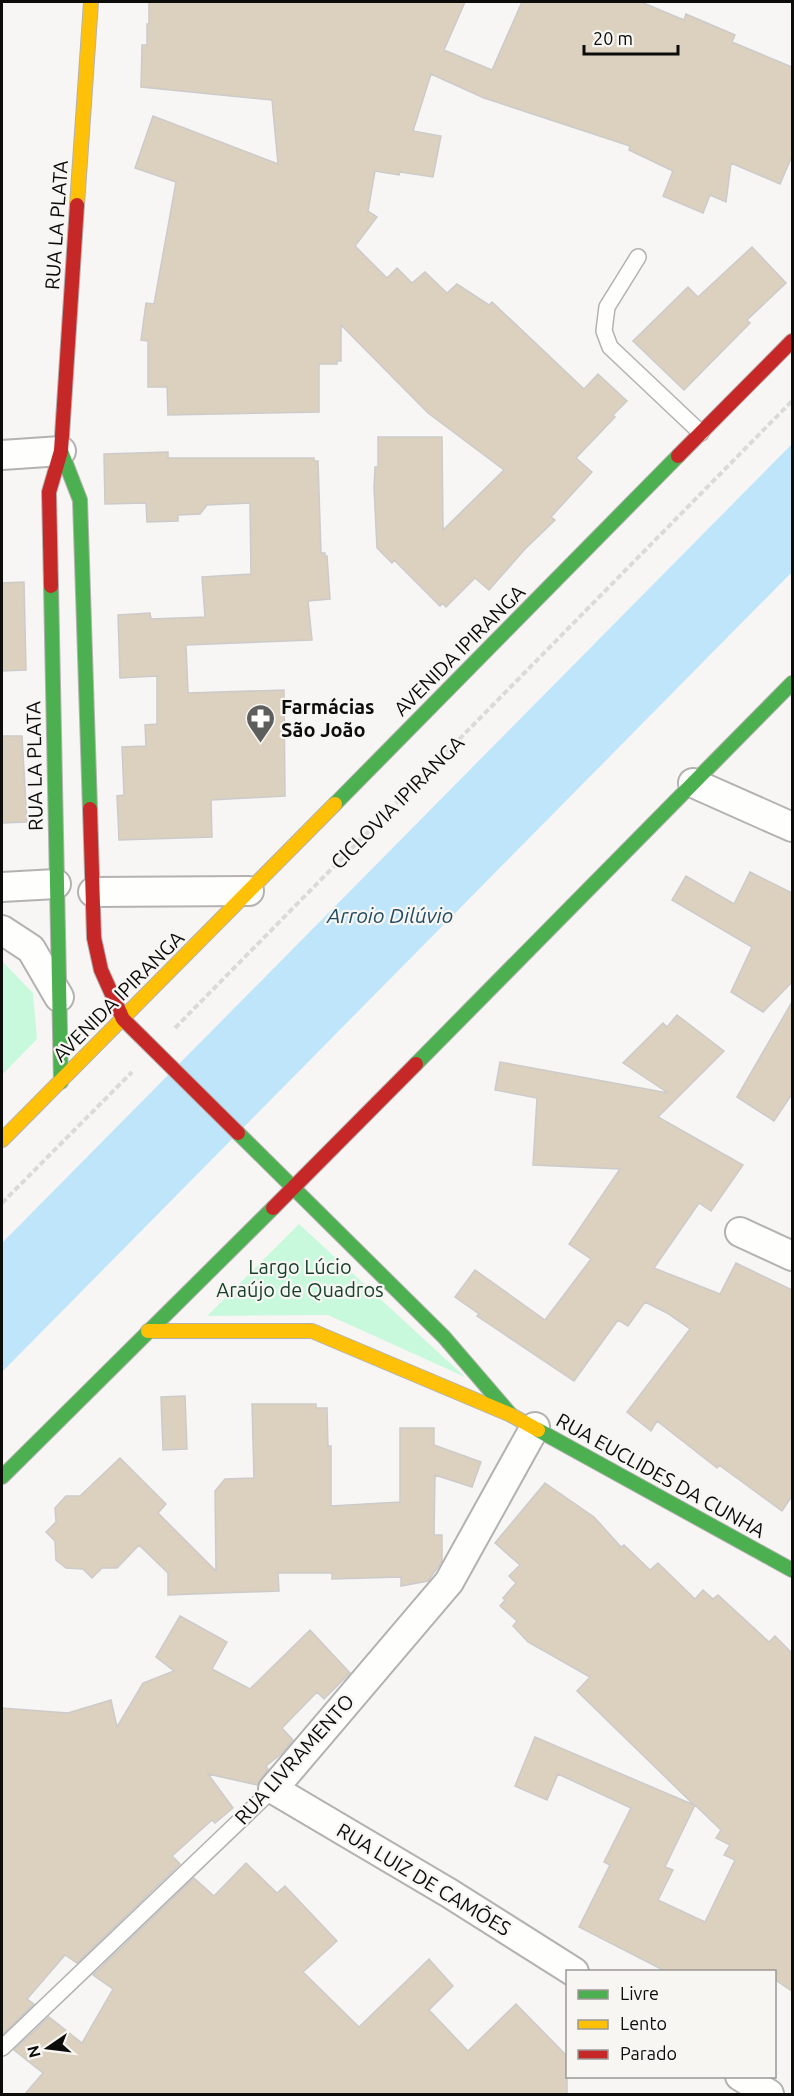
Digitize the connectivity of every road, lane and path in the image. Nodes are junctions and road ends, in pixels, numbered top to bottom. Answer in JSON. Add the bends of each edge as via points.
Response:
{"nodes":[{"id":1,"x":91,"y":2,"type":"edge"},
{"id":2,"x":638,"y":257,"type":"dead end"},
{"id":3,"x":792,"y":341,"type":"edge"},
{"id":4,"x":792,"y":401,"type":"edge"},
{"id":5,"x":701,"y":434,"type":"junction"},
{"id":6,"x":61,"y":451,"type":"junction"},
{"id":7,"x":2,"y":454,"type":"edge"},
{"id":8,"x":792,"y":683,"type":"edge"},
{"id":9,"x":693,"y":783,"type":"junction"},
{"id":10,"x":792,"y":827,"type":"edge"},
{"id":11,"x":56,"y":884,"type":"junction"},
{"id":12,"x":2,"y":887,"type":"edge"},
{"id":13,"x":249,"y":891,"type":"junction"},
{"id":14,"x":93,"y":892,"type":"junction"},
{"id":15,"x":2,"y":930,"type":"edge"},
{"id":16,"x":59,"y":997,"type":"junction"},
{"id":17,"x":123,"y":1019,"type":"junction"},
{"id":18,"x":154,"y":1049,"type":"junction"},
{"id":19,"x":61,"y":1082,"type":"junction"},
{"id":20,"x":2,"y":1140,"type":"edge"},
{"id":21,"x":293,"y":1189,"type":"junction"},
{"id":22,"x":2,"y":1203,"type":"edge"},
{"id":23,"x":740,"y":1232,"type":"dead end"},
{"id":24,"x":792,"y":1256,"type":"edge"},
{"id":25,"x":148,"y":1331,"type":"junction"},
{"id":26,"x":523,"y":1421,"type":"junction"},
{"id":27,"x":2,"y":1477,"type":"edge"},
{"id":28,"x":792,"y":1570,"type":"edge"},
{"id":29,"x":273,"y":1789,"type":"junction"},
{"id":30,"x":572,"y":1970,"type":"edge"},
{"id":31,"x":2,"y":2048,"type":"edge"},
{"id":32,"x":744,"y":2078,"type":"edge"},
{"id":33,"x":769,"y":2094,"type":"edge"}],
"edges":[{"from":1,"to":6,"type":"street","name":"RUA LA PLATA"},
{"from":2,"to":5,"type":"lane","via":[[607,307],[604,331],[610,347]]},
{"from":3,"to":5,"type":"street","name":"AVENIDA IPIRANGA"},
{"from":4,"to":18,"type":"path","name":"CICLOVIA IPIRANGA"},
{"from":5,"to":13,"type":"street","name":"AVENIDA IPIRANGA"},
{"from":6,"to":7,"type":"street"},
{"from":6,"to":11,"type":"street","name":"RUA LA PLATA","via":[[49,492]]},
{"from":6,"to":14,"type":"street","name":"RUA LA PLATA","via":[[81,500]]},
{"from":8,"to":9,"type":"street"},
{"from":9,"to":10,"type":"street"},
{"from":9,"to":21,"type":"street"},
{"from":11,"to":12,"type":"street"},
{"from":11,"to":16,"type":"street","name":"RUA LA PLATA"},
{"from":13,"to":14,"type":"street"},
{"from":13,"to":17,"type":"street","name":"AVENIDA IPIRANGA"},
{"from":14,"to":17,"type":"street","name":"RUA LA PLATA","via":[[94,938],[101,970]]},
{"from":15,"to":16,"type":"street","via":[[31,949]]},
{"from":16,"to":19,"type":"street","name":"RUA LA PLATA"},
{"from":17,"to":18,"type":"street","name":"RUA EUCLIDES DA CUNHA"},
{"from":17,"to":19,"type":"street","name":"AVENIDA IPIRANGA"},
{"from":18,"to":21,"type":"street","name":"RUA EUCLIDES DA CUNHA"},
{"from":18,"to":22,"type":"path","name":"CICLOVIA IPIRANGA"},
{"from":19,"to":20,"type":"street","name":"AVENIDA IPIRANGA"},
{"from":21,"to":25,"type":"street"},
{"from":21,"to":26,"type":"street","name":"RUA EUCLIDES DA CUNHA","via":[[444,1337]]},
{"from":23,"to":24,"type":"street"},
{"from":25,"to":26,"type":"street","name":"RUA EUCLIDES DA CUNHA","via":[[312,1331]]},
{"from":25,"to":27,"type":"street"},
{"from":26,"to":28,"type":"street","name":"RUA EUCLIDES DA CUNHA"},
{"from":26,"to":29,"type":"street","name":"RUA LIVRAMENTO","via":[[449,1582]]},
{"from":29,"to":30,"type":"street","name":"RUA LUIZ DE CAMÕES"},
{"from":29,"to":31,"type":"lane","name":"RUA LIVRAMENTO"},
{"from":32,"to":33,"type":"street"}]}
